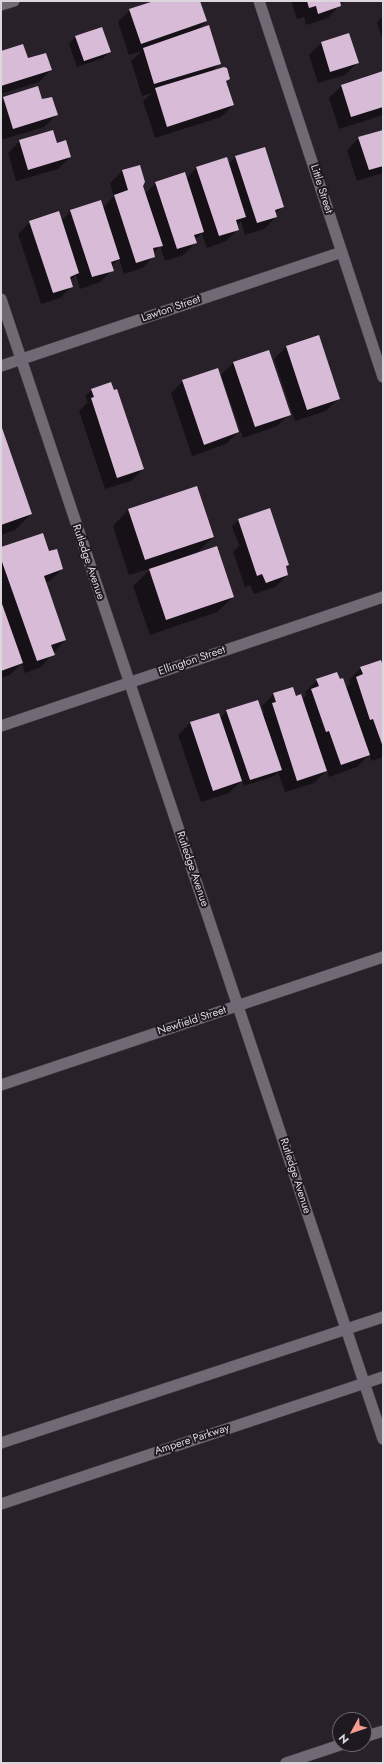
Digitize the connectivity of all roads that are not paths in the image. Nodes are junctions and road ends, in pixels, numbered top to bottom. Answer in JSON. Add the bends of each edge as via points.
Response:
{"nodes":[{"id":1,"x":14,"y":1,"type":"edge"},
{"id":2,"x":259,"y":1,"type":"edge"},
{"id":3,"x":1,"y":5,"type":"edge"},
{"id":4,"x":342,"y":252,"type":"junction"},
{"id":5,"x":1,"y":299,"type":"edge"},
{"id":6,"x":20,"y":360,"type":"junction"},
{"id":7,"x":1,"y":366,"type":"edge"},
{"id":8,"x":383,"y":377,"type":"edge"},
{"id":9,"x":383,"y":597,"type":"edge"},
{"id":10,"x":128,"y":683,"type":"junction"},
{"id":11,"x":1,"y":726,"type":"edge"},
{"id":12,"x":383,"y":957,"type":"edge"},
{"id":13,"x":238,"y":1006,"type":"junction"},
{"id":14,"x":1,"y":1085,"type":"edge"},
{"id":15,"x":383,"y":1317,"type":"edge"},
{"id":16,"x":346,"y":1329,"type":"junction"},
{"id":17,"x":383,"y":1377,"type":"edge"},
{"id":18,"x":364,"y":1383,"type":"junction"},
{"id":19,"x":383,"y":1439,"type":"edge"},
{"id":20,"x":1,"y":1444,"type":"edge"},
{"id":21,"x":1,"y":1504,"type":"edge"},
{"id":22,"x":383,"y":1731,"type":"edge"},
{"id":23,"x":372,"y":1734,"type":"edge"},
{"id":24,"x":332,"y":1748,"type":"edge"},
{"id":25,"x":286,"y":1763,"type":"edge"}],
"edges":[{"from":1,"to":3,"type":"street"},
{"from":2,"to":4,"type":"street","name":"Little Street"},
{"from":4,"to":6,"type":"street","name":"Lawton Street"},
{"from":4,"to":8,"type":"street","name":"Little Street"},
{"from":5,"to":6,"type":"street","name":"Rutledge Avenue"},
{"from":6,"to":7,"type":"street","name":"Lawton Street"},
{"from":6,"to":10,"type":"street","name":"Rutledge Avenue"},
{"from":9,"to":10,"type":"street","name":"Ellington Street"},
{"from":10,"to":11,"type":"street","name":"Ellington Street"},
{"from":10,"to":13,"type":"street","name":"Rutledge Avenue"},
{"from":12,"to":13,"type":"street","name":"Newfield Street"},
{"from":13,"to":14,"type":"street","name":"Newfield Street"},
{"from":13,"to":16,"type":"street","name":"Rutledge Avenue"},
{"from":15,"to":16,"type":"street"},
{"from":16,"to":18,"type":"street","name":"Rutledge Avenue"},
{"from":16,"to":20,"type":"street"},
{"from":17,"to":18,"type":"street","name":"Ampere Parkway"},
{"from":18,"to":19,"type":"street","name":"Rutledge Avenue"},
{"from":18,"to":21,"type":"street","name":"Ampere Parkway"},
{"from":22,"to":23,"type":"street"},
{"from":24,"to":25,"type":"street"}]}
